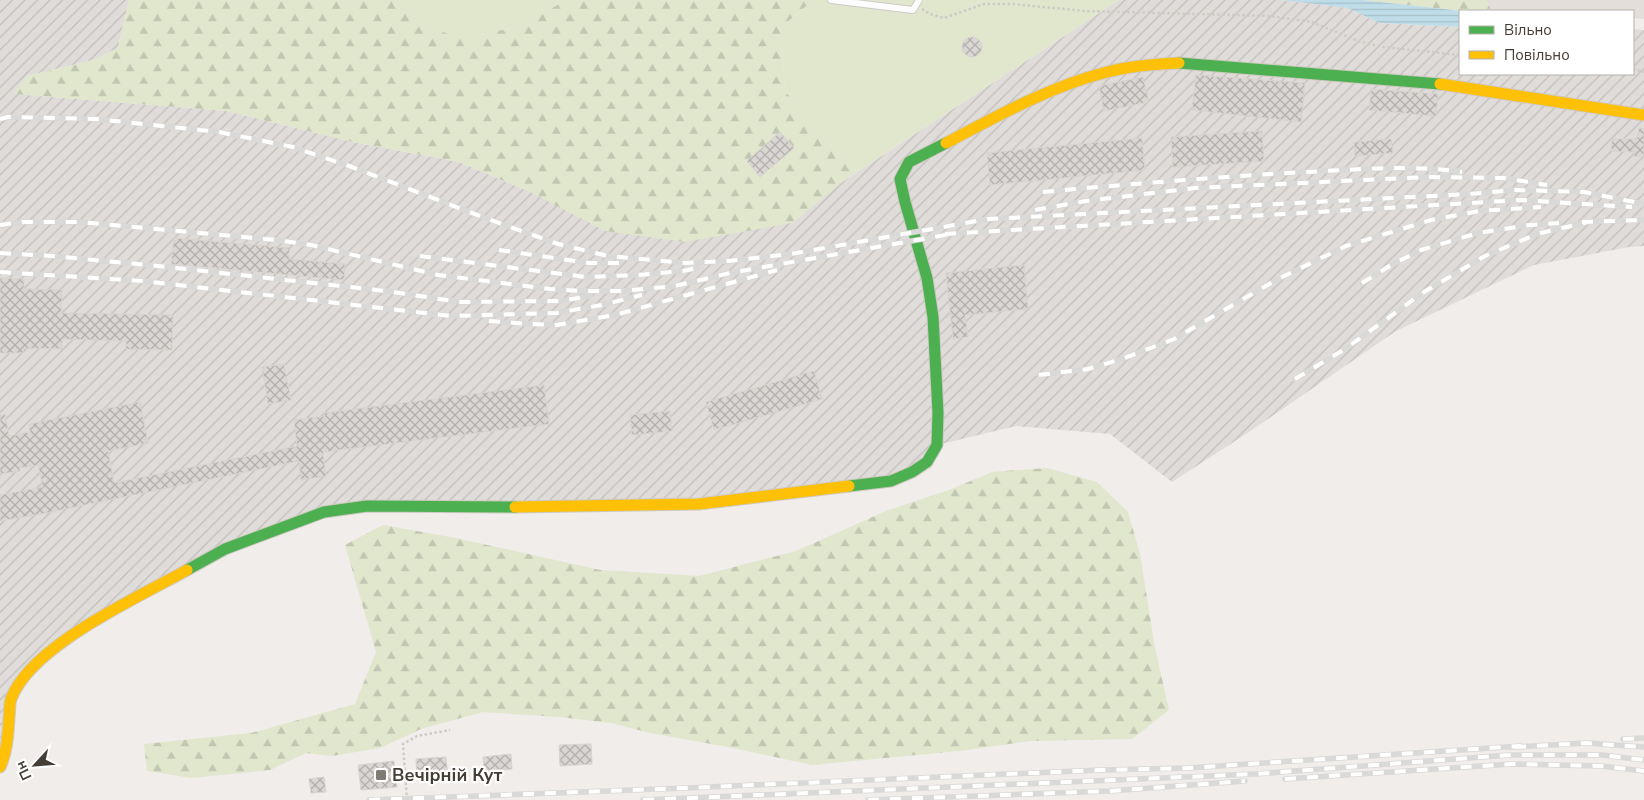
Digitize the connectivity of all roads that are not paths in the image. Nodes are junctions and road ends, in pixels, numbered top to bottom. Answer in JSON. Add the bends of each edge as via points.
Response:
{"nodes":[{"id":1,"x":831,"y":0,"type":"edge"},
{"id":2,"x":917,"y":2,"type":"edge"},
{"id":3,"x":1644,"y":115,"type":"edge"},
{"id":4,"x":0,"y":767,"type":"edge"}],
"edges":[{"from":1,"to":2,"type":"lane","via":[[913,10]]},
{"from":3,"to":4,"type":"street","via":[[1446,84],[1184,62],[1105,73],[1029,101],[909,162],[900,179],[927,278],[933,317],[938,413],[937,445],[927,462],[912,472],[891,481],[700,504],[367,506],[324,512],[225,550],[75,632],[40,660],[21,682],[12,700]]}]}
